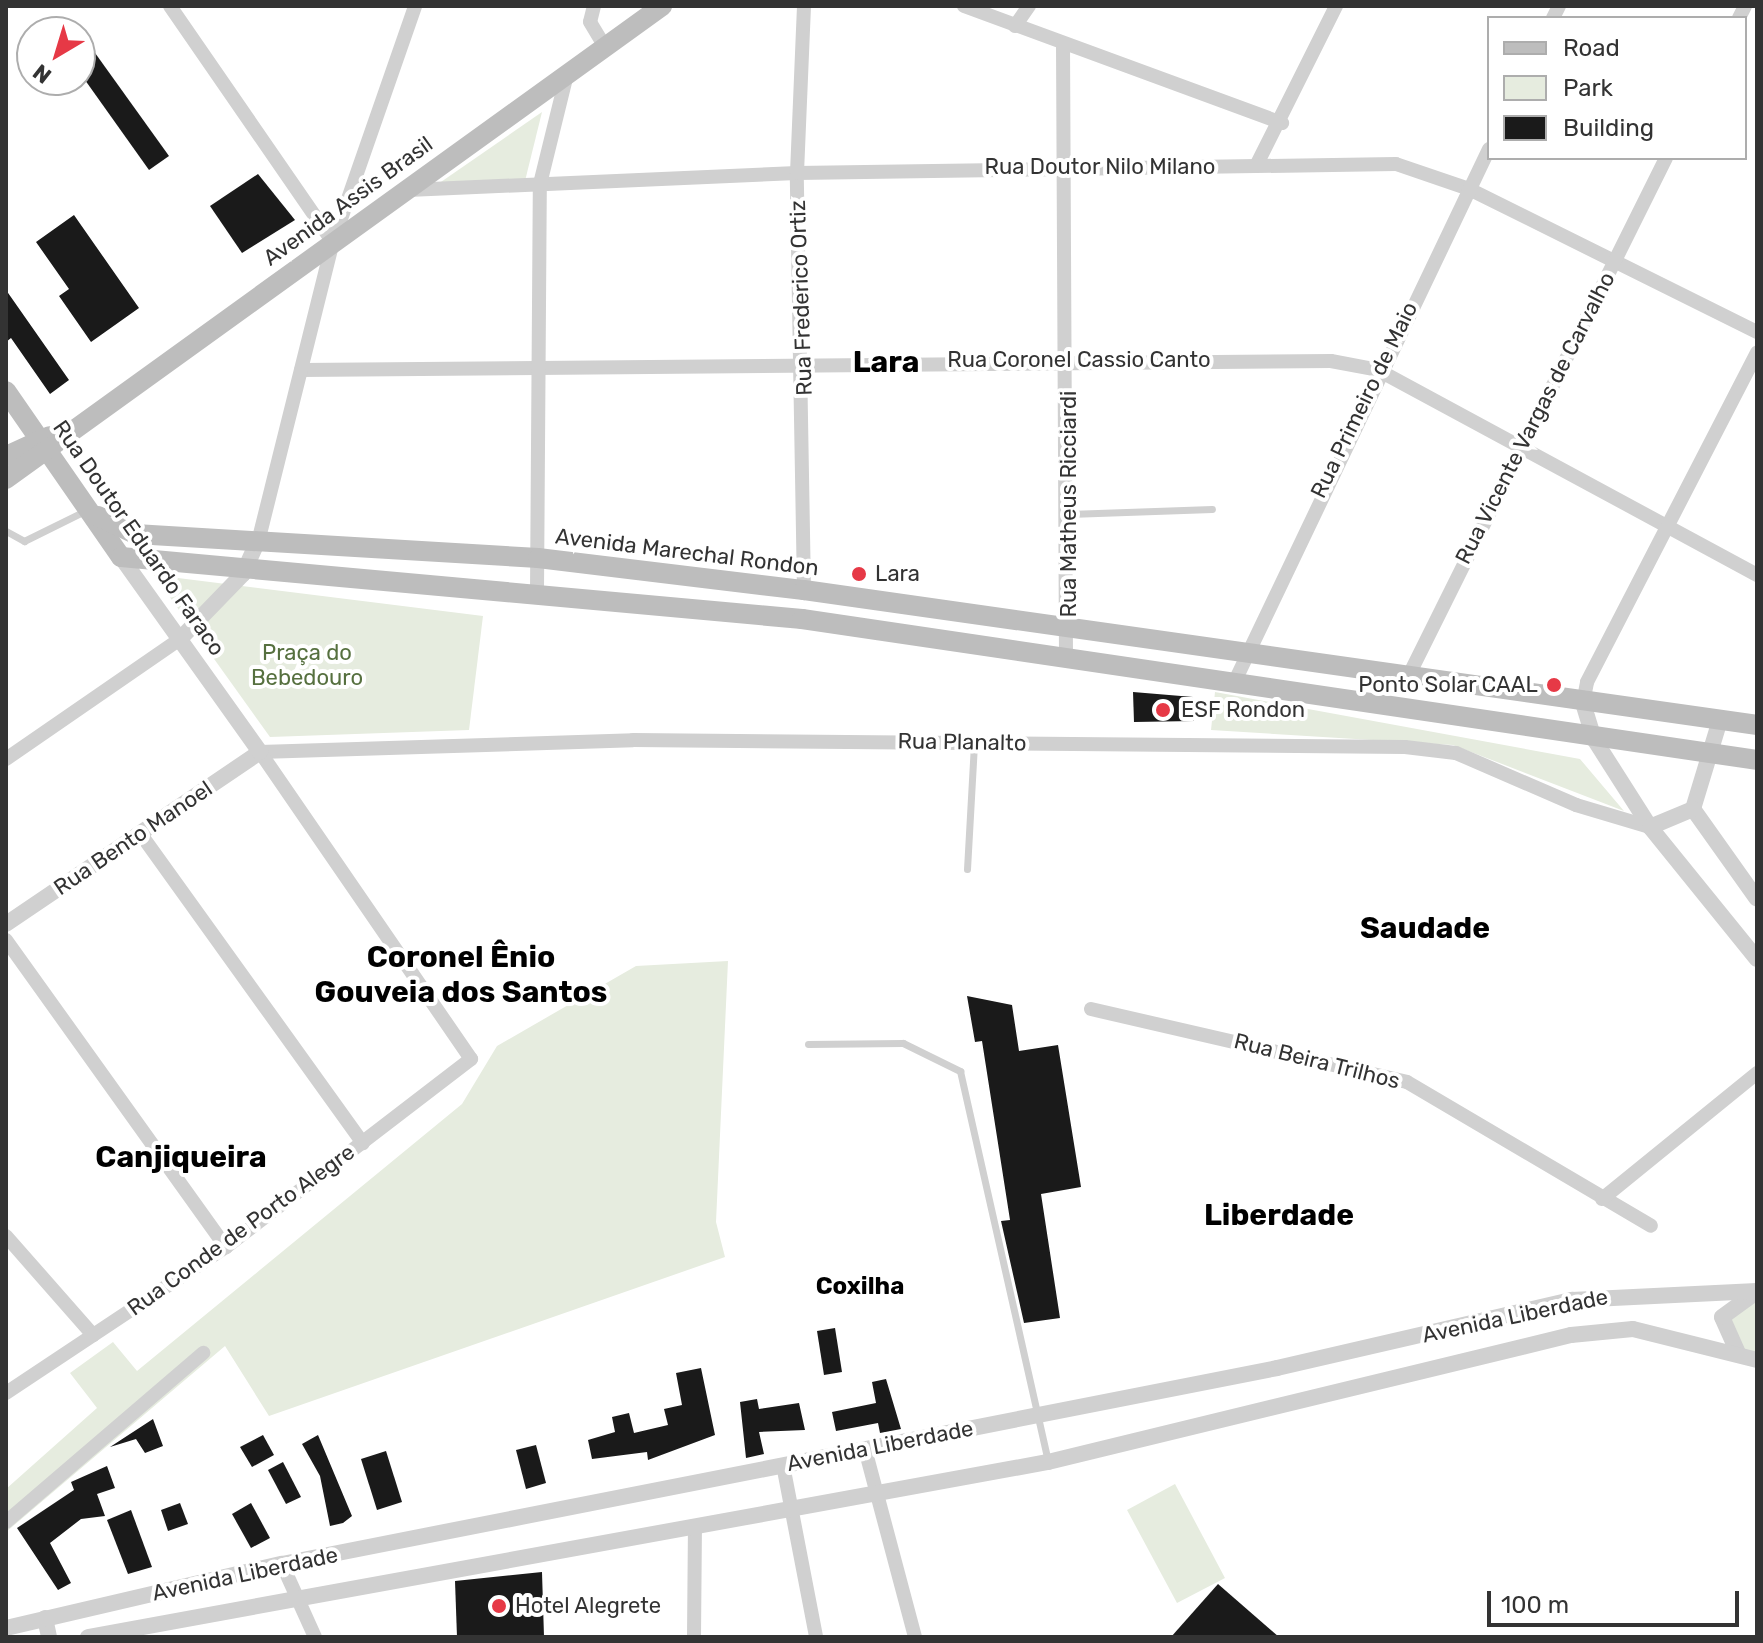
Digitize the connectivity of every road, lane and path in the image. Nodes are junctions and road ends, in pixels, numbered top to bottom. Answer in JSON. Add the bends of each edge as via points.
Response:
{"nodes":[{"id":1,"x":170,"y":6,"type":"edge"},
{"id":2,"x":415,"y":6,"type":"edge"},
{"id":3,"x":594,"y":6,"type":"edge"},
{"id":4,"x":662,"y":6,"type":"edge"},
{"id":5,"x":804,"y":6,"type":"edge"},
{"id":6,"x":964,"y":6,"type":"edge"},
{"id":7,"x":1029,"y":6,"type":"edge"},
{"id":8,"x":1336,"y":6,"type":"edge"},
{"id":9,"x":1015,"y":26,"type":"junction"},
{"id":10,"x":1063,"y":44,"type":"junction"},
{"id":11,"x":605,"y":47,"type":"junction"},
{"id":12,"x":567,"y":74,"type":"junction"},
{"id":13,"x":1282,"y":123,"type":"junction"},
{"id":14,"x":1487,"y":153,"type":"edge"},
{"id":15,"x":1665,"y":160,"type":"edge"},
{"id":16,"x":1059,"y":166,"type":"junction"},
{"id":17,"x":1256,"y":166,"type":"junction"},
{"id":18,"x":797,"y":173,"type":"junction"},
{"id":19,"x":540,"y":184,"type":"junction"},
{"id":20,"x":1469,"y":189,"type":"junction"},
{"id":21,"x":405,"y":190,"type":"junction"},
{"id":22,"x":333,"y":242,"type":"junction"},
{"id":23,"x":1612,"y":264,"type":"junction"},
{"id":24,"x":1757,"y":332,"type":"edge"},
{"id":25,"x":1757,"y":352,"type":"edge"},
{"id":26,"x":1070,"y":359,"type":"junction"},
{"id":27,"x":804,"y":362,"type":"junction"},
{"id":28,"x":536,"y":366,"type":"junction"},
{"id":29,"x":301,"y":370,"type":"junction"},
{"id":30,"x":1378,"y":370,"type":"junction"},
{"id":31,"x":6,"y":391,"type":"edge"},
{"id":32,"x":50,"y":440,"type":"junction"},
{"id":33,"x":1519,"y":443,"type":"junction"},
{"id":34,"x":6,"y":456,"type":"edge"},
{"id":35,"x":6,"y":479,"type":"edge"},
{"id":36,"x":89,"y":509,"type":"junction"},
{"id":37,"x":1212,"y":509,"type":"dead end"},
{"id":38,"x":1069,"y":514,"type":"junction"},
{"id":39,"x":1668,"y":529,"type":"junction"},
{"id":40,"x":6,"y":531,"type":"edge"},
{"id":41,"x":259,"y":538,"type":"junction"},
{"id":42,"x":121,"y":557,"type":"junction"},
{"id":43,"x":538,"y":558,"type":"junction"},
{"id":44,"x":249,"y":564,"type":"junction"},
{"id":45,"x":1757,"y":575,"type":"edge"},
{"id":46,"x":804,"y":590,"type":"junction"},
{"id":47,"x":537,"y":591,"type":"junction"},
{"id":48,"x":1068,"y":629,"type":"junction"},
{"id":49,"x":180,"y":639,"type":"junction"},
{"id":50,"x":1242,"y":653,"type":"junction"},
{"id":51,"x":1066,"y":658,"type":"junction"},
{"id":52,"x":1407,"y":679,"type":"junction"},
{"id":53,"x":1234,"y":683,"type":"junction"},
{"id":54,"x":1583,"y":703,"type":"junction"},
{"id":55,"x":1720,"y":720,"type":"junction"},
{"id":56,"x":1757,"y":725,"type":"edge"},
{"id":57,"x":1594,"y":739,"type":"junction"},
{"id":58,"x":974,"y":743,"type":"junction"},
{"id":59,"x":260,"y":752,"type":"junction"},
{"id":60,"x":1707,"y":754,"type":"junction"},
{"id":61,"x":6,"y":759,"type":"edge"},
{"id":62,"x":1757,"y":760,"type":"edge"},
{"id":63,"x":1693,"y":809,"type":"junction"},
{"id":64,"x":1650,"y":827,"type":"junction"},
{"id":65,"x":140,"y":833,"type":"junction"},
{"id":66,"x":967,"y":869,"type":"dead end"},
{"id":67,"x":1757,"y":899,"type":"edge"},
{"id":68,"x":6,"y":924,"type":"edge"},
{"id":69,"x":6,"y":940,"type":"edge"},
{"id":70,"x":1757,"y":959,"type":"edge"},
{"id":71,"x":1091,"y":1009,"type":"dead end"},
{"id":72,"x":808,"y":1044,"type":"dead end"},
{"id":73,"x":1757,"y":1073,"type":"edge"},
{"id":74,"x":363,"y":1143,"type":"junction"},
{"id":75,"x":1602,"y":1199,"type":"junction"},
{"id":76,"x":1651,"y":1226,"type":"dead end"},
{"id":77,"x":6,"y":1236,"type":"edge"},
{"id":78,"x":226,"y":1247,"type":"junction"},
{"id":79,"x":1757,"y":1292,"type":"edge"},
{"id":80,"x":93,"y":1335,"type":"junction"},
{"id":81,"x":203,"y":1353,"type":"dead end"},
{"id":82,"x":1738,"y":1353,"type":"junction"},
{"id":83,"x":1757,"y":1360,"type":"edge"},
{"id":84,"x":6,"y":1393,"type":"edge"},
{"id":85,"x":1036,"y":1415,"type":"junction"},
{"id":86,"x":865,"y":1449,"type":"junction"},
{"id":87,"x":1048,"y":1462,"type":"junction"},
{"id":88,"x":783,"y":1465,"type":"junction"},
{"id":89,"x":874,"y":1495,"type":"junction"},
{"id":90,"x":792,"y":1510,"type":"junction"},
{"id":91,"x":6,"y":1522,"type":"edge"},
{"id":92,"x":695,"y":1527,"type":"junction"},
{"id":93,"x":282,"y":1564,"type":"junction"},
{"id":94,"x":294,"y":1596,"type":"junction"},
{"id":95,"x":45,"y":1618,"type":"junction"},
{"id":96,"x":6,"y":1628,"type":"edge"},
{"id":97,"x":124,"y":1634,"type":"edge"},
{"id":98,"x":49,"y":1637,"type":"edge"},
{"id":99,"x":88,"y":1637,"type":"edge"},
{"id":100,"x":315,"y":1637,"type":"edge"},
{"id":101,"x":694,"y":1637,"type":"edge"},
{"id":102,"x":816,"y":1637,"type":"edge"},
{"id":103,"x":915,"y":1637,"type":"edge"}],
"edges":[{"from":1,"to":22,"type":"street"},
{"from":2,"to":22,"type":"street"},
{"from":3,"to":11,"type":"street","via":[[590,22]]},
{"from":4,"to":11,"type":"main road","name":"Avenida Assis Brasil"},
{"from":5,"to":18,"type":"street","name":"Rua Frederico Ortiz"},
{"from":6,"to":9,"type":"street"},
{"from":7,"to":9,"type":"street"},
{"from":8,"to":13,"type":"street"},
{"from":9,"to":10,"type":"street"},
{"from":10,"to":13,"type":"street"},
{"from":10,"to":16,"type":"street","name":"Rua Matheus Ricciardi"},
{"from":11,"to":12,"type":"main road","name":"Avenida Assis Brasil"},
{"from":12,"to":19,"type":"street"},
{"from":12,"to":21,"type":"main road","name":"Avenida Assis Brasil"},
{"from":13,"to":17,"type":"street"},
{"from":14,"to":20,"type":"street","name":"Rua Primeiro de Maio"},
{"from":15,"to":23,"type":"street","name":"Rua Vicente Vargas de Carvalho"},
{"from":16,"to":17,"type":"street","name":"Rua Doutor Nilo Milano"},
{"from":16,"to":18,"type":"street","name":"Rua Doutor Nilo Milano"},
{"from":16,"to":26,"type":"street","name":"Rua Matheus Ricciardi"},
{"from":17,"to":20,"type":"street","name":"Rua Doutor Nilo Milano","via":[[1396,164]]},
{"from":18,"to":19,"type":"street","name":"Rua Doutor Nilo Milano"},
{"from":18,"to":27,"type":"street","name":"Rua Frederico Ortiz"},
{"from":19,"to":21,"type":"street","name":"Rua Doutor Nilo Milano"},
{"from":19,"to":28,"type":"street"},
{"from":20,"to":23,"type":"street","name":"Rua Doutor Nilo Milano"},
{"from":20,"to":30,"type":"street","name":"Rua Primeiro de Maio"},
{"from":21,"to":22,"type":"main road","name":"Avenida Assis Brasil"},
{"from":22,"to":29,"type":"street"},
{"from":22,"to":32,"type":"main road","name":"Avenida Assis Brasil"},
{"from":23,"to":24,"type":"street","name":"Rua Doutor Nilo Milano"},
{"from":23,"to":33,"type":"street","name":"Rua Vicente Vargas de Carvalho"},
{"from":25,"to":39,"type":"street"},
{"from":26,"to":27,"type":"street","name":"Rua Coronel Cassio Canto"},
{"from":26,"to":30,"type":"street","name":"Rua Coronel Cassio Canto","via":[[1331,361]]},
{"from":26,"to":38,"type":"street","name":"Rua Matheus Ricciardi"},
{"from":27,"to":28,"type":"street","name":"Rua Coronel Cassio Canto"},
{"from":27,"to":46,"type":"street","name":"Rua Frederico Ortiz"},
{"from":28,"to":29,"type":"street","name":"Rua Coronel Cassio Canto"},
{"from":28,"to":43,"type":"street"},
{"from":29,"to":41,"type":"street"},
{"from":30,"to":33,"type":"street","name":"Rua Coronel Cassio Canto"},
{"from":30,"to":50,"type":"street","name":"Rua Primeiro de Maio"},
{"from":31,"to":32,"type":"main road","name":"Rua Doutor Eduardo Faraco"},
{"from":32,"to":34,"type":"main road","name":"Avenida Assis Brasil"},
{"from":32,"to":35,"type":"main road","name":"Avenida Assis Brasil"},
{"from":32,"to":36,"type":"main road","name":"Rua Doutor Eduardo Faraco"},
{"from":33,"to":39,"type":"street","name":"Rua Coronel Cassio Canto"},
{"from":33,"to":52,"type":"street","name":"Rua Vicente Vargas de Carvalho"},
{"from":36,"to":40,"type":"lane","via":[[24,541]]},
{"from":36,"to":41,"type":"main road","name":"Avenida Marechal Rondon","via":[[135,534]]},
{"from":36,"to":42,"type":"main road","name":"Rua Doutor Eduardo Faraco"},
{"from":37,"to":38,"type":"lane"},
{"from":38,"to":48,"type":"street","name":"Rua Matheus Ricciardi"},
{"from":39,"to":45,"type":"street","name":"Rua Coronel Cassio Canto"},
{"from":39,"to":54,"type":"street","via":[[1587,682]]},
{"from":41,"to":43,"type":"main road","name":"Avenida Marechal Rondon"},
{"from":41,"to":44,"type":"street"},
{"from":42,"to":44,"type":"main road"},
{"from":42,"to":49,"type":"street","name":"Rua Doutor Eduardo Faraco"},
{"from":43,"to":46,"type":"main road","name":"Avenida Marechal Rondon"},
{"from":43,"to":47,"type":"street","name":"Avenida Marechal Rondon"},
{"from":44,"to":47,"type":"main road"},
{"from":44,"to":49,"type":"street"},
{"from":46,"to":48,"type":"main road","name":"Avenida Marechal Rondon"},
{"from":47,"to":51,"type":"main road","via":[[802,619]]},
{"from":48,"to":50,"type":"main road","name":"Avenida Marechal Rondon"},
{"from":48,"to":51,"type":"street"},
{"from":49,"to":59,"type":"street","name":"Rua Doutor Eduardo Faraco"},
{"from":49,"to":61,"type":"street"},
{"from":50,"to":52,"type":"main road","name":"Avenida Marechal Rondon"},
{"from":50,"to":53,"type":"street"},
{"from":51,"to":53,"type":"main road"},
{"from":52,"to":54,"type":"main road","name":"Avenida Marechal Rondon"},
{"from":53,"to":57,"type":"main road"},
{"from":54,"to":55,"type":"main road","name":"Avenida Marechal Rondon"},
{"from":54,"to":57,"type":"street"},
{"from":55,"to":56,"type":"main road","name":"Avenida Marechal Rondon"},
{"from":55,"to":60,"type":"street"},
{"from":57,"to":60,"type":"main road"},
{"from":57,"to":64,"type":"street"},
{"from":58,"to":59,"type":"street","name":"Rua Planalto","via":[[633,740]]},
{"from":58,"to":64,"type":"street","name":"Rua Planalto","via":[[1418,748],[1456,753],[1576,805]]},
{"from":58,"to":66,"type":"lane"},
{"from":59,"to":65,"type":"street","name":"Rua Bento Manoel"},
{"from":59,"to":74,"type":"street","name":"Rua Conde de Porto Alegre","via":[[471,1059]]},
{"from":60,"to":62,"type":"main road"},
{"from":60,"to":63,"type":"street"},
{"from":63,"to":64,"type":"street"},
{"from":63,"to":67,"type":"street"},
{"from":64,"to":70,"type":"street"},
{"from":65,"to":68,"type":"street","name":"Rua Bento Manoel"},
{"from":65,"to":74,"type":"street"},
{"from":69,"to":78,"type":"street"},
{"from":71,"to":75,"type":"street","name":"Rua Beira Trilhos","via":[[1407,1082]]},
{"from":72,"to":85,"type":"lane","via":[[903,1043],[960,1071]]},
{"from":73,"to":75,"type":"street"},
{"from":74,"to":78,"type":"street","name":"Rua Conde de Porto Alegre"},
{"from":75,"to":76,"type":"street","name":"Rua Beira Trilhos"},
{"from":77,"to":80,"type":"street"},
{"from":78,"to":80,"type":"street","name":"Rua Conde de Porto Alegre"},
{"from":79,"to":82,"type":"street","via":[[1727,1306],[1722,1317]]},
{"from":79,"to":85,"type":"street","name":"Avenida Liberdade","via":[[1572,1300]]},
{"from":80,"to":84,"type":"street","name":"Rua Conde de Porto Alegre"},
{"from":81,"to":91,"type":"street"},
{"from":82,"to":83,"type":"street","name":"Avenida Liberdade"},
{"from":82,"to":87,"type":"street","name":"Avenida Liberdade","via":[[1633,1329],[1571,1335]]},
{"from":85,"to":86,"type":"street","name":"Avenida Liberdade"},
{"from":85,"to":87,"type":"lane"},
{"from":86,"to":88,"type":"street","name":"Avenida Liberdade"},
{"from":86,"to":89,"type":"street"},
{"from":87,"to":89,"type":"street","name":"Avenida Liberdade"},
{"from":88,"to":90,"type":"street"},
{"from":88,"to":93,"type":"street","name":"Avenida Liberdade"},
{"from":89,"to":90,"type":"street","name":"Avenida Liberdade"},
{"from":89,"to":103,"type":"street"},
{"from":90,"to":92,"type":"street","name":"Avenida Liberdade"},
{"from":90,"to":102,"type":"street"},
{"from":92,"to":94,"type":"street","name":"Avenida Liberdade"},
{"from":92,"to":101,"type":"street"},
{"from":93,"to":94,"type":"street"},
{"from":93,"to":95,"type":"street","name":"Avenida Liberdade"},
{"from":94,"to":97,"type":"street","name":"Avenida Liberdade"},
{"from":94,"to":100,"type":"street"},
{"from":95,"to":96,"type":"street","name":"Avenida Liberdade"},
{"from":95,"to":98,"type":"street"},
{"from":97,"to":99,"type":"street","name":"Avenida Liberdade"}]}
